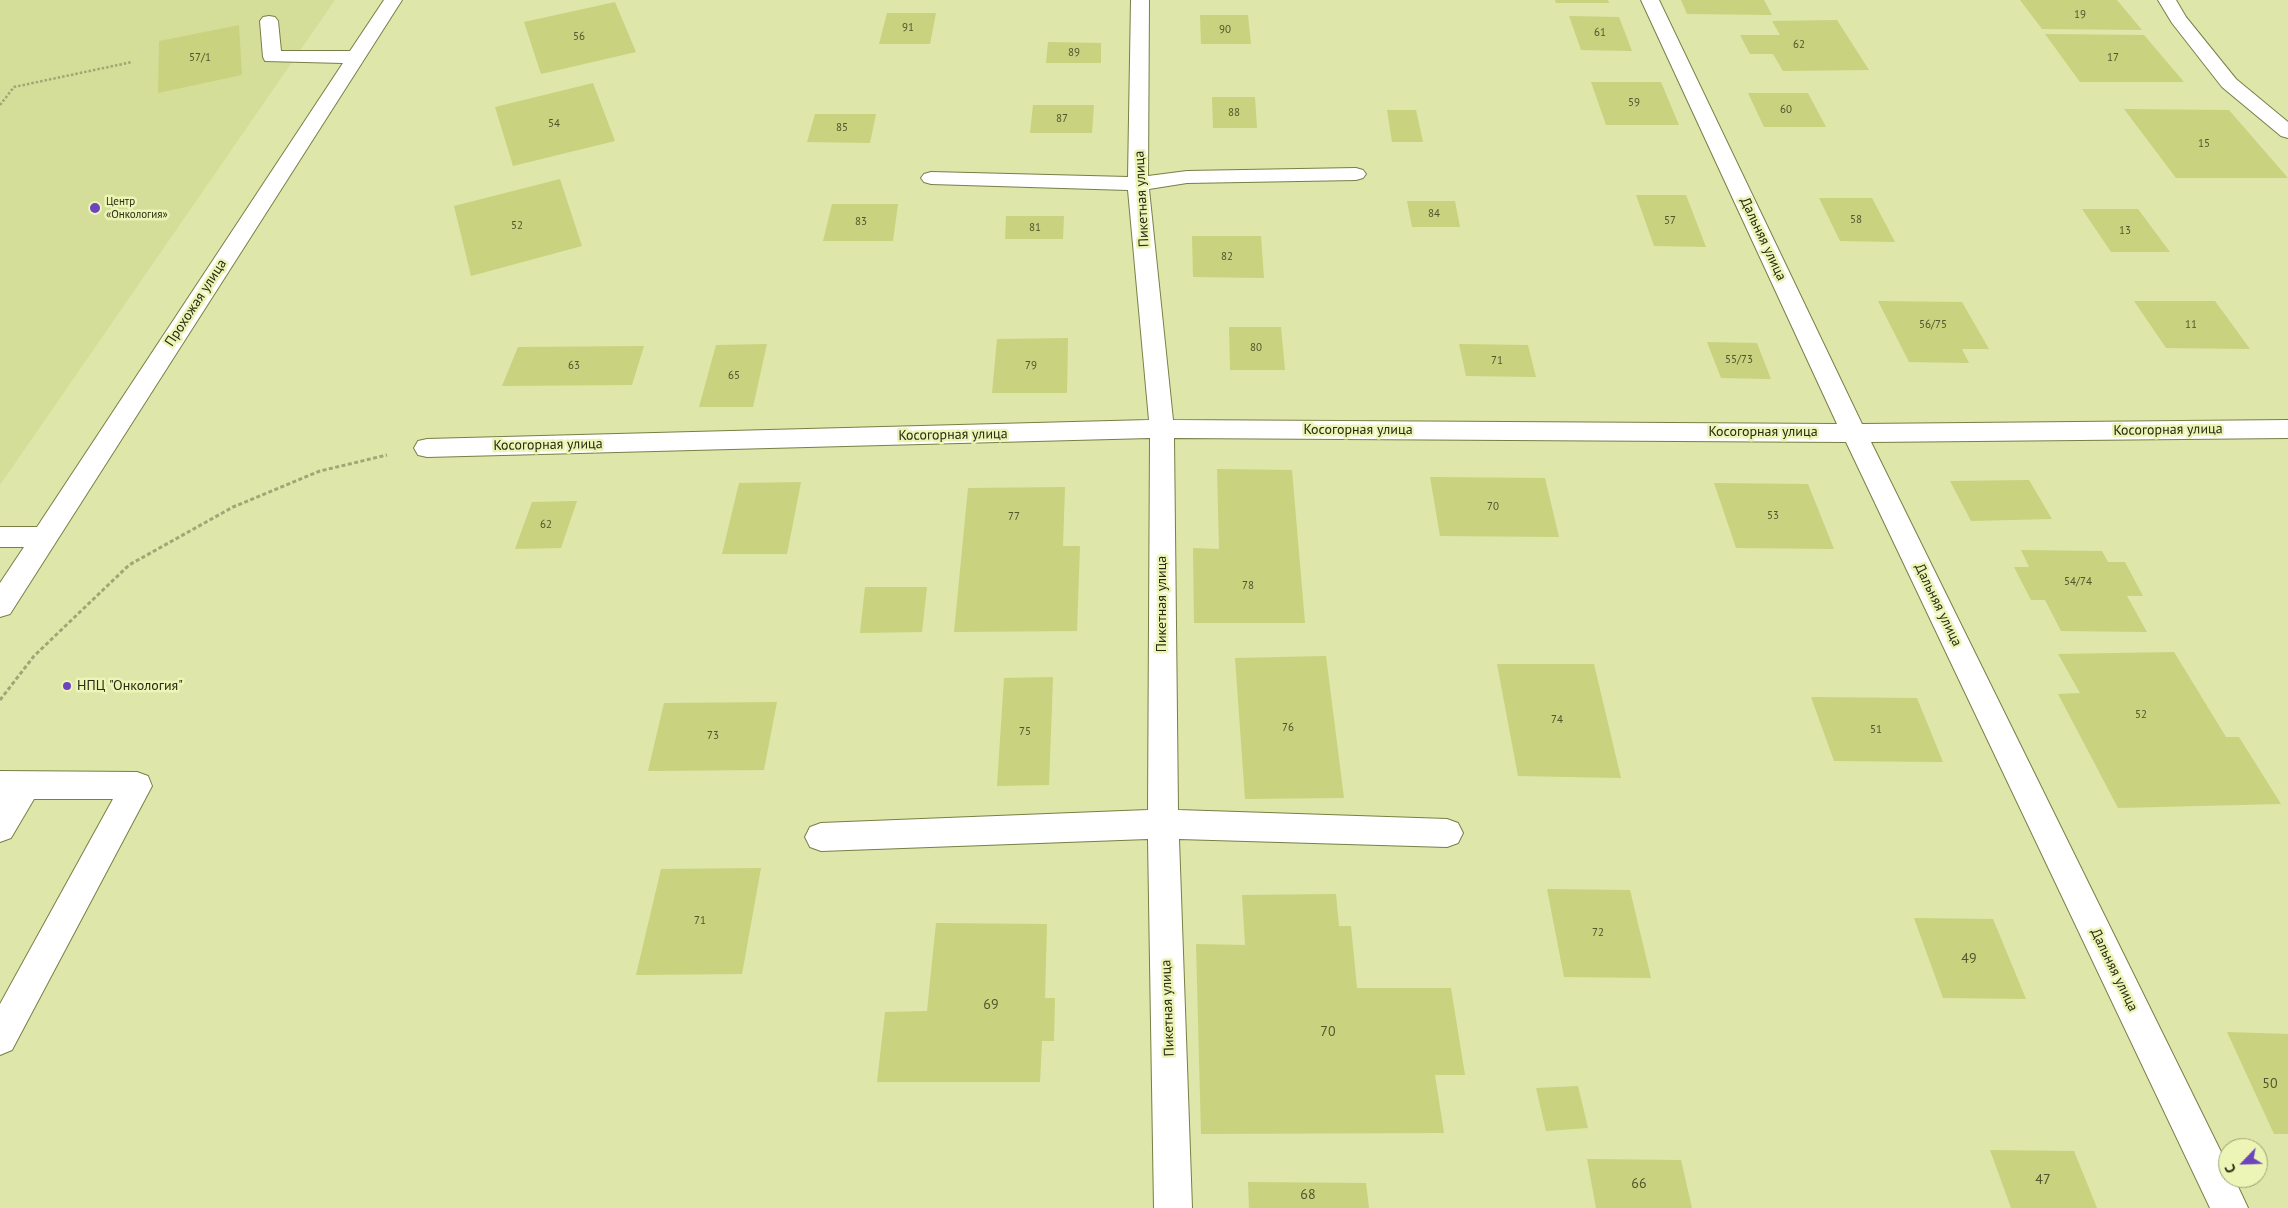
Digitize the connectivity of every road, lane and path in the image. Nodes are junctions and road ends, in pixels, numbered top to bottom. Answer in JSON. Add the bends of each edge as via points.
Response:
{"nodes":[{"id":1,"x":393,"y":0,"type":"edge"},
{"id":2,"x":1140,"y":0,"type":"edge"},
{"id":3,"x":1650,"y":0,"type":"edge"},
{"id":4,"x":2167,"y":0,"type":"edge"},
{"id":5,"x":269,"y":21,"type":"dead end"},
{"id":6,"x":356,"y":57,"type":"junction"},
{"id":7,"x":132,"y":62,"type":"dead end"},
{"id":8,"x":0,"y":104,"type":"edge"},
{"id":9,"x":2288,"y":132,"type":"edge"},
{"id":10,"x":1356,"y":174,"type":"dead end"},
{"id":11,"x":931,"y":178,"type":"dead end"},
{"id":12,"x":1138,"y":184,"type":"junction"},
{"id":13,"x":1162,"y":429,"type":"junction"},
{"id":14,"x":2288,"y":429,"type":"edge"},
{"id":15,"x":1854,"y":433,"type":"junction"},
{"id":16,"x":428,"y":448,"type":"joint"},
{"id":17,"x":0,"y":537,"type":"edge"},
{"id":18,"x":44,"y":537,"type":"junction"},
{"id":19,"x":0,"y":606,"type":"edge"},
{"id":20,"x":0,"y":700,"type":"edge"},
{"id":21,"x":13,"y":785,"type":"edge"},
{"id":22,"x":1163,"y":824,"type":"junction"},
{"id":23,"x":0,"y":828,"type":"edge"},
{"id":24,"x":1447,"y":832,"type":"dead end"},
{"id":25,"x":821,"y":837,"type":"dead end"},
{"id":26,"x":0,"y":1038,"type":"edge"},
{"id":27,"x":1173,"y":1208,"type":"edge"},
{"id":28,"x":2229,"y":1208,"type":"edge"}],
"edges":[{"from":1,"to":6,"type":"street","name":"Прохожая улица"},
{"from":2,"to":12,"type":"street","name":"Пикетная улица"},
{"from":3,"to":15,"type":"street","name":"Дальняя улица"},
{"from":4,"to":9,"type":"street","via":[[2178,19],[2229,83]]},
{"from":5,"to":6,"type":"street","via":[[272,57]]},
{"from":6,"to":18,"type":"street","name":"Прохожая улица"},
{"from":7,"to":8,"type":"path","via":[[14,86]]},
{"from":10,"to":12,"type":"street","via":[[1187,177]]},
{"from":11,"to":12,"type":"street"},
{"from":12,"to":13,"type":"street","name":"Пикетная улица"},
{"from":13,"to":15,"type":"street","name":"Косогорная улица"},
{"from":13,"to":16,"type":"street","name":"Косогорная улица"},
{"from":13,"to":22,"type":"street","name":"Пикетная улица"},
{"from":14,"to":15,"type":"street","name":"Косогорная улица"},
{"from":15,"to":28,"type":"street","name":"Дальняя улица"},
{"from":16,"to":20,"type":"path","via":[[320,471],[233,506],[130,565],[34,656]]},
{"from":17,"to":18,"type":"street"},
{"from":18,"to":19,"type":"street","name":"Прохожая улица"},
{"from":21,"to":23,"type":"street"},
{"from":21,"to":26,"type":"street","via":[[137,786]]},
{"from":22,"to":24,"type":"street"},
{"from":22,"to":25,"type":"street"},
{"from":22,"to":27,"type":"street","name":"Пикетная улица"}]}
